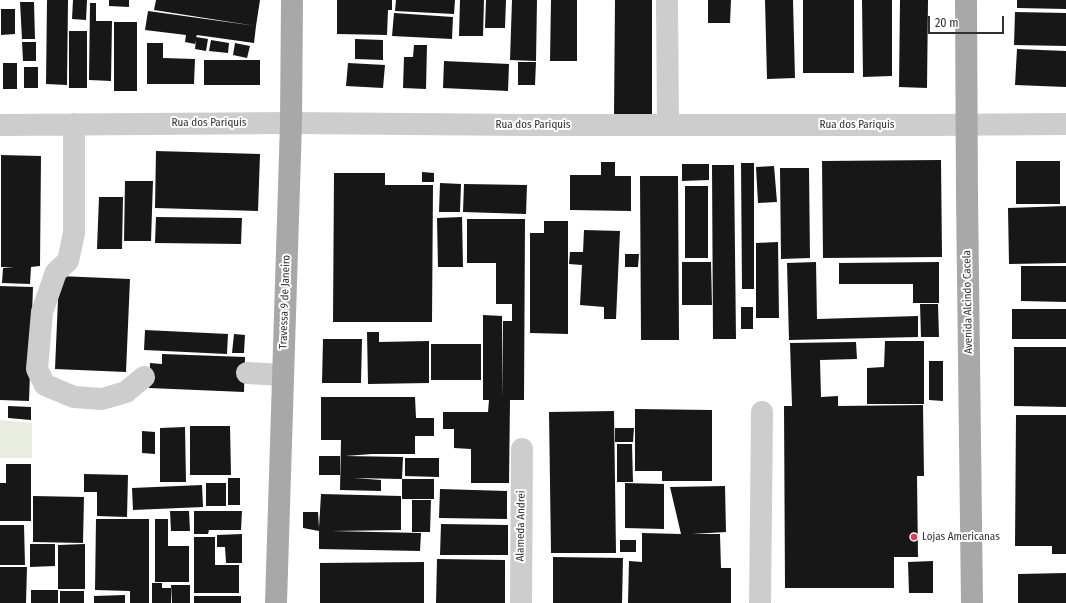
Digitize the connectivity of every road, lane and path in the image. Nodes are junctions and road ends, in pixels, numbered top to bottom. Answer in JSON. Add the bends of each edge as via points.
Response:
{"nodes":[{"id":1,"x":292,"y":0,"type":"edge"},
{"id":2,"x":667,"y":0,"type":"edge"},
{"id":3,"x":966,"y":0,"type":"edge"},
{"id":4,"x":291,"y":123,"type":"junction"},
{"id":5,"x":74,"y":124,"type":"junction"},
{"id":6,"x":1066,"y":124,"type":"edge"},
{"id":7,"x":0,"y":125,"type":"edge"},
{"id":8,"x":668,"y":125,"type":"junction"},
{"id":9,"x":966,"y":125,"type":"junction"},
{"id":10,"x":247,"y":373,"type":"dead end"},
{"id":11,"x":283,"y":375,"type":"junction"},
{"id":12,"x":144,"y":377,"type":"dead end"},
{"id":13,"x":762,"y":412,"type":"dead end"},
{"id":14,"x":522,"y":449,"type":"dead end"},
{"id":15,"x":276,"y":603,"type":"edge"},
{"id":16,"x":521,"y":603,"type":"edge"},
{"id":17,"x":760,"y":603,"type":"edge"},
{"id":18,"x":972,"y":603,"type":"edge"}],
"edges":[{"from":1,"to":4,"type":"main road","name":"Travessa 9 de Janeiro"},
{"from":2,"to":8,"type":"street"},
{"from":3,"to":9,"type":"main road","name":"Avenida Alcindo Cacela"},
{"from":4,"to":5,"type":"street","name":"Rua dos Pariquis"},
{"from":4,"to":8,"type":"street","name":"Rua dos Pariquis"},
{"from":4,"to":11,"type":"main road","name":"Travessa 9 de Janeiro"},
{"from":5,"to":7,"type":"street","name":"Rua dos Pariquis"},
{"from":5,"to":12,"type":"street","via":[[74,233],[68,261],[56,272],[42,312],[37,369],[45,385],[74,397],[102,399],[126,392]]},
{"from":6,"to":9,"type":"street","name":"Rua dos Pariquis"},
{"from":8,"to":9,"type":"street","name":"Rua dos Pariquis"},
{"from":9,"to":18,"type":"main road","name":"Avenida Alcindo Cacela"},
{"from":10,"to":11,"type":"street"},
{"from":11,"to":15,"type":"main road","name":"Travessa 9 de Janeiro"},
{"from":13,"to":17,"type":"street"},
{"from":14,"to":16,"type":"street","name":"Alameda Andrei"}]}
